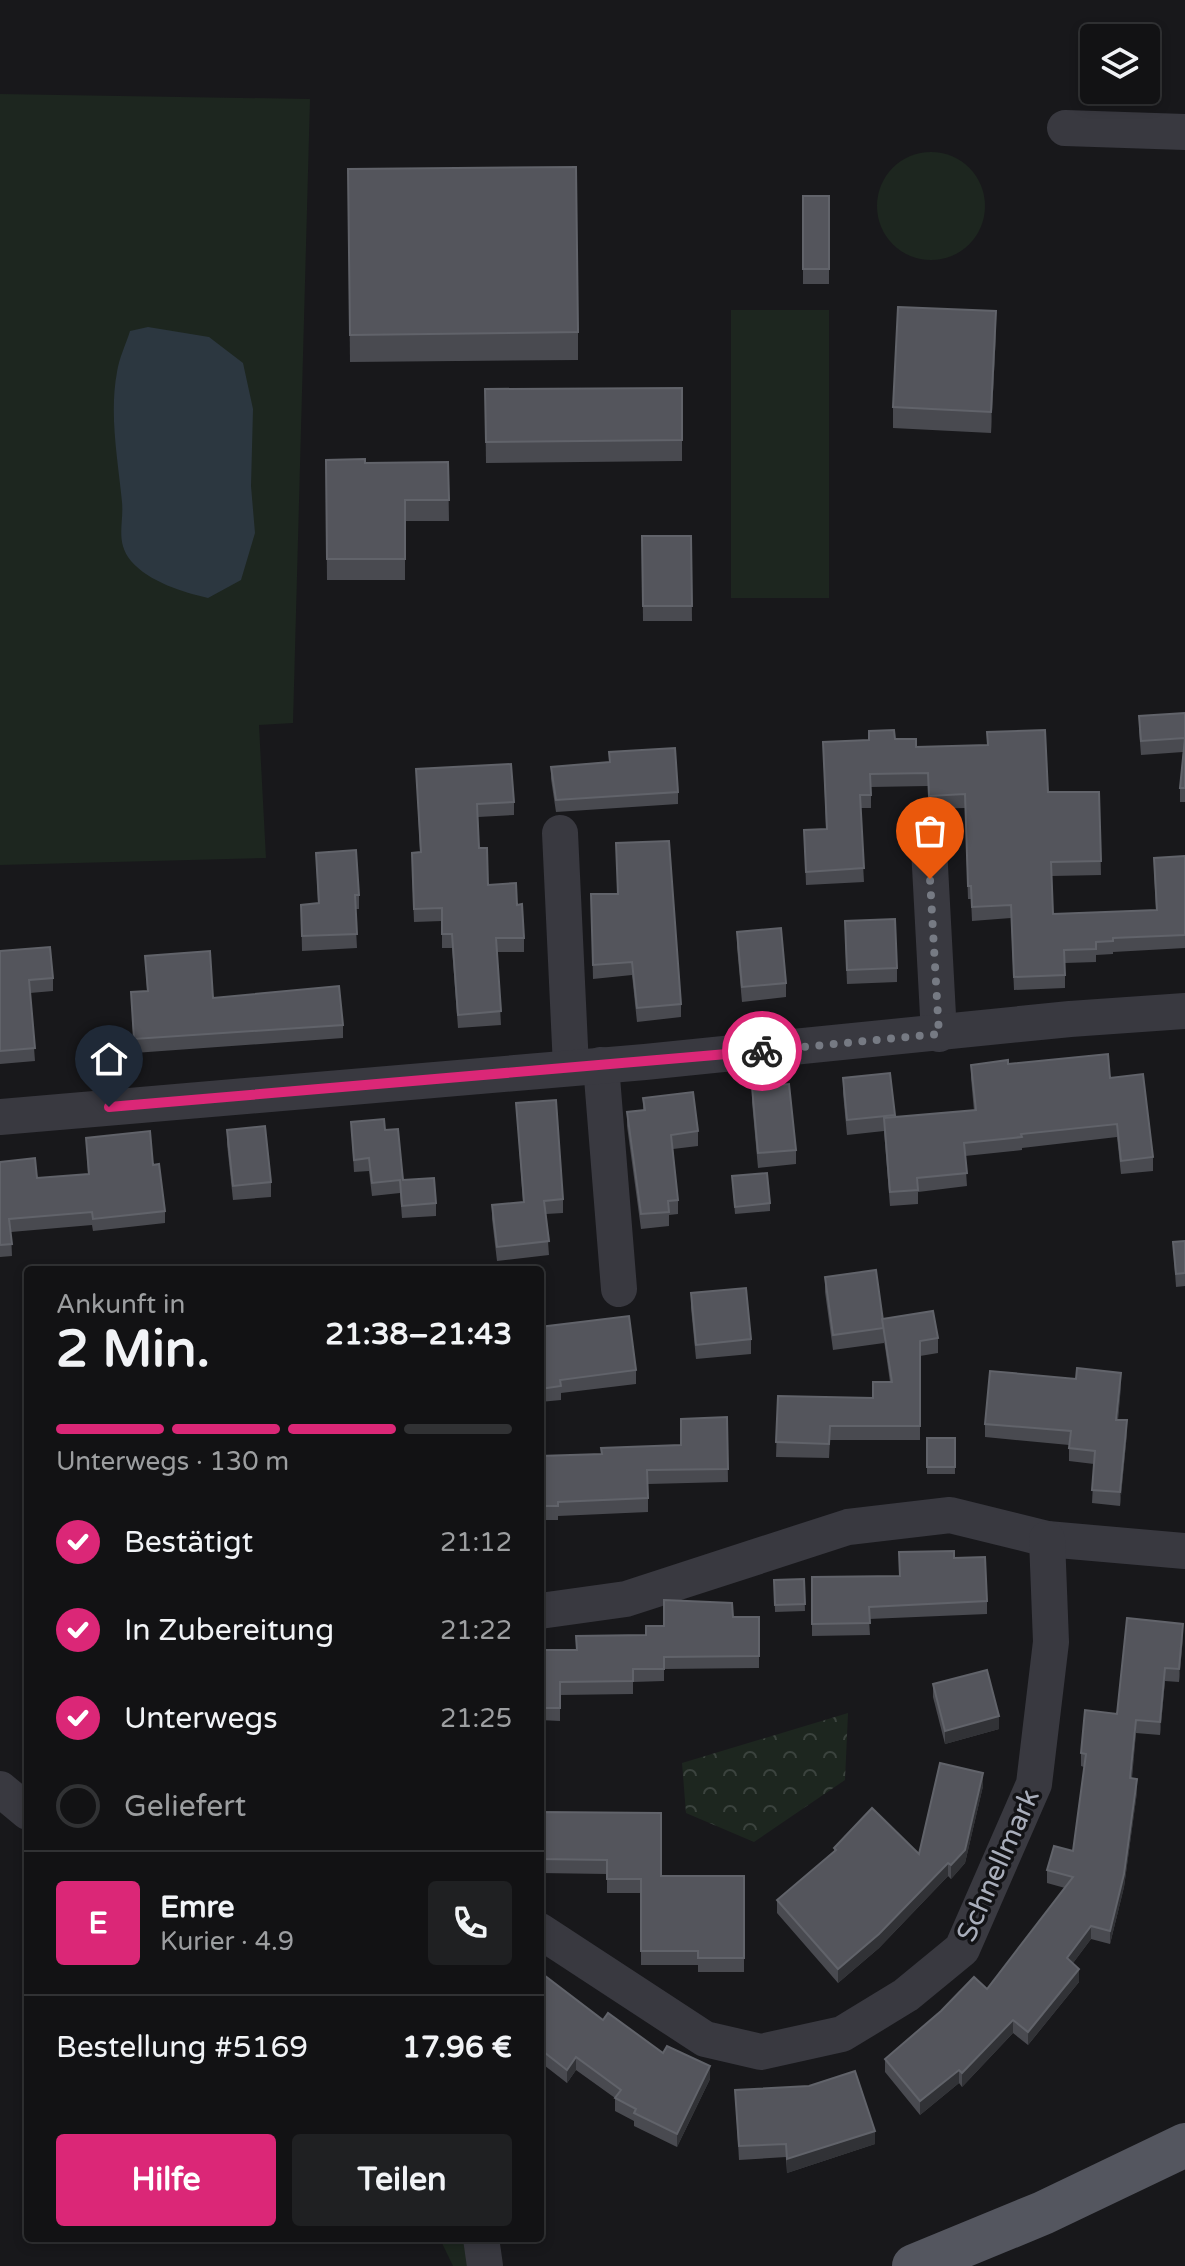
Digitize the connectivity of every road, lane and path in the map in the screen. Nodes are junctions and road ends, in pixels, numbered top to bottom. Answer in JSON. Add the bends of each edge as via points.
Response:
{"nodes":[{"id":1,"x":1065,"y":128,"type":"dead end"},
{"id":2,"x":1185,"y":132,"type":"edge"},
{"id":3,"x":560,"y":833,"type":"dead end"},
{"id":4,"x":929,"y":848,"type":"dead end"},
{"id":5,"x":1185,"y":1011,"type":"edge"},
{"id":6,"x":939,"y":1034,"type":"junction"},
{"id":7,"x":586,"y":1066,"type":"junction"},
{"id":8,"x":0,"y":1117,"type":"edge"},
{"id":9,"x":619,"y":1289,"type":"dead end"},
{"id":10,"x":1047,"y":1539,"type":"junction"},
{"id":11,"x":1185,"y":1551,"type":"edge"},
{"id":12,"x":544,"y":1610,"type":"edge"},
{"id":13,"x":0,"y":1789,"type":"edge"},
{"id":14,"x":24,"y":1809,"type":"edge"},
{"id":15,"x":544,"y":1934,"type":"edge"},
{"id":16,"x":1185,"y":2145,"type":"edge"},
{"id":17,"x":482,"y":2242,"type":"edge"},
{"id":18,"x":485,"y":2266,"type":"edge"},
{"id":19,"x":914,"y":2266,"type":"edge"}],
"edges":[{"from":1,"to":2,"type":"street"},
{"from":3,"to":7,"type":"street"},
{"from":4,"to":6,"type":"street"},
{"from":5,"to":6,"type":"street"},
{"from":6,"to":7,"type":"street"},
{"from":7,"to":8,"type":"street"},
{"from":7,"to":9,"type":"street"},
{"from":10,"to":11,"type":"street"},
{"from":10,"to":12,"type":"street","via":[[950,1515],[848,1527],[626,1599]]},
{"from":10,"to":15,"type":"street","name":"Schnellmark","via":[[1051,1642],[1034,1784],[962,1949],[906,1995],[842,2034],[761,2052],[705,2039]]},
{"from":13,"to":14,"type":"street"},
{"from":16,"to":19,"type":"main road","via":[[1043,2213]]},
{"from":17,"to":18,"type":"street"}]}
